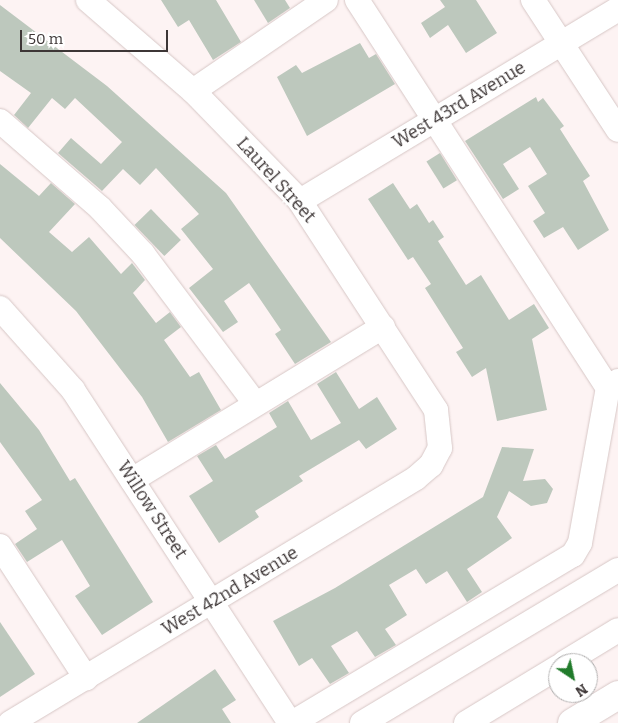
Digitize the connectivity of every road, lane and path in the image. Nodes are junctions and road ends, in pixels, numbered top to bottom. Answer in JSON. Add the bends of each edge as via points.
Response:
{"nodes":[{"id":1,"x":88,"y":0,"type":"edge"},
{"id":2,"x":326,"y":0,"type":"edge"},
{"id":3,"x":357,"y":0,"type":"edge"},
{"id":4,"x":533,"y":0,"type":"edge"},
{"id":5,"x":618,"y":9,"type":"edge"},
{"id":6,"x":561,"y":44,"type":"junction"},
{"id":7,"x":194,"y":91,"type":"junction"},
{"id":8,"x":435,"y":119,"type":"junction"},
{"id":9,"x":0,"y":121,"type":"edge"},
{"id":10,"x":618,"y":130,"type":"edge"},
{"id":11,"x":300,"y":202,"type":"junction"},
{"id":12,"x":0,"y":308,"type":"edge"},
{"id":13,"x":383,"y":327,"type":"junction"},
{"id":14,"x":613,"y":385,"type":"edge"},
{"id":15,"x":255,"y":403,"type":"junction"},
{"id":16,"x":440,"y":448,"type":"joint"},
{"id":17,"x":132,"y":480,"type":"junction"},
{"id":18,"x":0,"y":546,"type":"edge"},
{"id":19,"x":618,"y":570,"type":"edge"},
{"id":20,"x":211,"y":603,"type":"junction"},
{"id":21,"x":618,"y":630,"type":"edge"},
{"id":22,"x":580,"y":653,"type":"edge"},
{"id":23,"x":548,"y":673,"type":"edge"},
{"id":24,"x":86,"y":678,"type":"junction"},
{"id":25,"x":607,"y":709,"type":"edge"},
{"id":26,"x":10,"y":723,"type":"edge"},
{"id":27,"x":291,"y":723,"type":"edge"},
{"id":28,"x":362,"y":723,"type":"edge"},
{"id":29,"x":466,"y":723,"type":"edge"},
{"id":30,"x":572,"y":723,"type":"edge"}],
"edges":[{"from":1,"to":7,"type":"street","name":"Laurel Street"},
{"from":2,"to":7,"type":"street"},
{"from":3,"to":8,"type":"street"},
{"from":4,"to":6,"type":"street"},
{"from":5,"to":6,"type":"street","name":"West 43rd Avenue"},
{"from":6,"to":8,"type":"street","name":"West 43rd Avenue"},
{"from":6,"to":10,"type":"street"},
{"from":7,"to":11,"type":"street","name":"Laurel Street"},
{"from":8,"to":11,"type":"street","name":"West 43rd Avenue"},
{"from":8,"to":14,"type":"street"},
{"from":9,"to":15,"type":"street","via":[[100,208],[143,254]]},
{"from":11,"to":13,"type":"street","name":"Laurel Street"},
{"from":12,"to":17,"type":"street","name":"Willow Street","via":[[73,390]]},
{"from":13,"to":15,"type":"street"},
{"from":13,"to":16,"type":"street","name":"Laurel Street","via":[[436,410]]},
{"from":14,"to":27,"type":"street","via":[[580,543],[573,555]]},
{"from":15,"to":17,"type":"street"},
{"from":16,"to":20,"type":"street","name":"West 42nd Avenue","via":[[431,465],[416,478]]},
{"from":17,"to":20,"type":"street","name":"Willow Street"},
{"from":18,"to":24,"type":"street"},
{"from":19,"to":28,"type":"street"},
{"from":20,"to":24,"type":"street","name":"West 42nd Avenue"},
{"from":20,"to":27,"type":"street","name":"Willow Street"},
{"from":21,"to":22,"type":"street"},
{"from":23,"to":29,"type":"street"},
{"from":24,"to":26,"type":"street","name":"West 42nd Avenue"},
{"from":25,"to":30,"type":"main road"}]}
